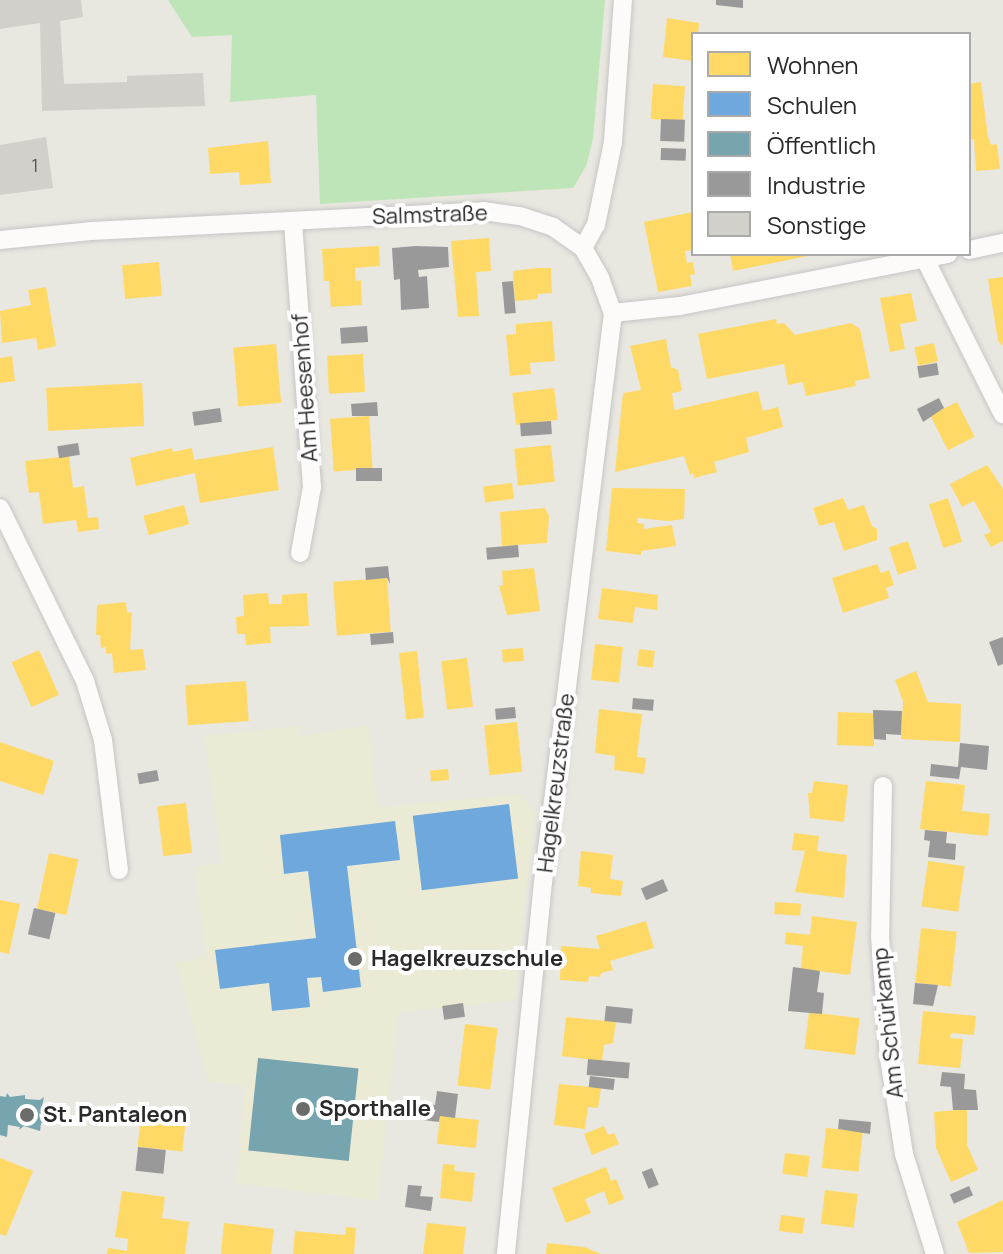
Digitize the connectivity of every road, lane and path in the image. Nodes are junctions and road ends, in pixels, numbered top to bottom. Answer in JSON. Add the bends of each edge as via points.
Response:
{"nodes":[{"id":1,"x":623,"y":0,"type":"edge"},
{"id":2,"x":293,"y":222,"type":"junction"},
{"id":3,"x":0,"y":240,"type":"edge"},
{"id":4,"x":1003,"y":243,"type":"edge"},
{"id":5,"x":583,"y":248,"type":"junction"},
{"id":6,"x":971,"y":250,"type":"edge"},
{"id":7,"x":939,"y":256,"type":"edge"},
{"id":8,"x":925,"y":259,"type":"junction"},
{"id":9,"x":613,"y":313,"type":"junction"},
{"id":10,"x":1003,"y":415,"type":"edge"},
{"id":11,"x":0,"y":508,"type":"edge"},
{"id":12,"x":300,"y":553,"type":"dead end"},
{"id":13,"x":883,"y":786,"type":"dead end"},
{"id":14,"x":119,"y":870,"type":"dead end"},
{"id":15,"x":506,"y":1254,"type":"edge"},
{"id":16,"x":935,"y":1254,"type":"edge"}],
"edges":[{"from":1,"to":5,"type":"street","via":[[613,142],[596,225]]},
{"from":2,"to":3,"type":"street","name":"Salmstraße"},
{"from":2,"to":5,"type":"street","name":"Salmstraße","via":[[483,211],[553,227]]},
{"from":2,"to":12,"type":"street","name":"Am Heesenhof","via":[[312,487]]},
{"from":4,"to":6,"type":"street"},
{"from":5,"to":9,"type":"street","name":"Salmstraße"},
{"from":7,"to":8,"type":"street"},
{"from":8,"to":9,"type":"street","via":[[680,306]]},
{"from":8,"to":10,"type":"street"},
{"from":9,"to":15,"type":"street","name":"Hagelkreuzstraße","via":[[543,882]]},
{"from":11,"to":14,"type":"street","via":[[85,681],[103,740]]},
{"from":13,"to":16,"type":"street","name":"Am Schürkamp","via":[[880,936],[889,1058],[904,1154]]}]}
